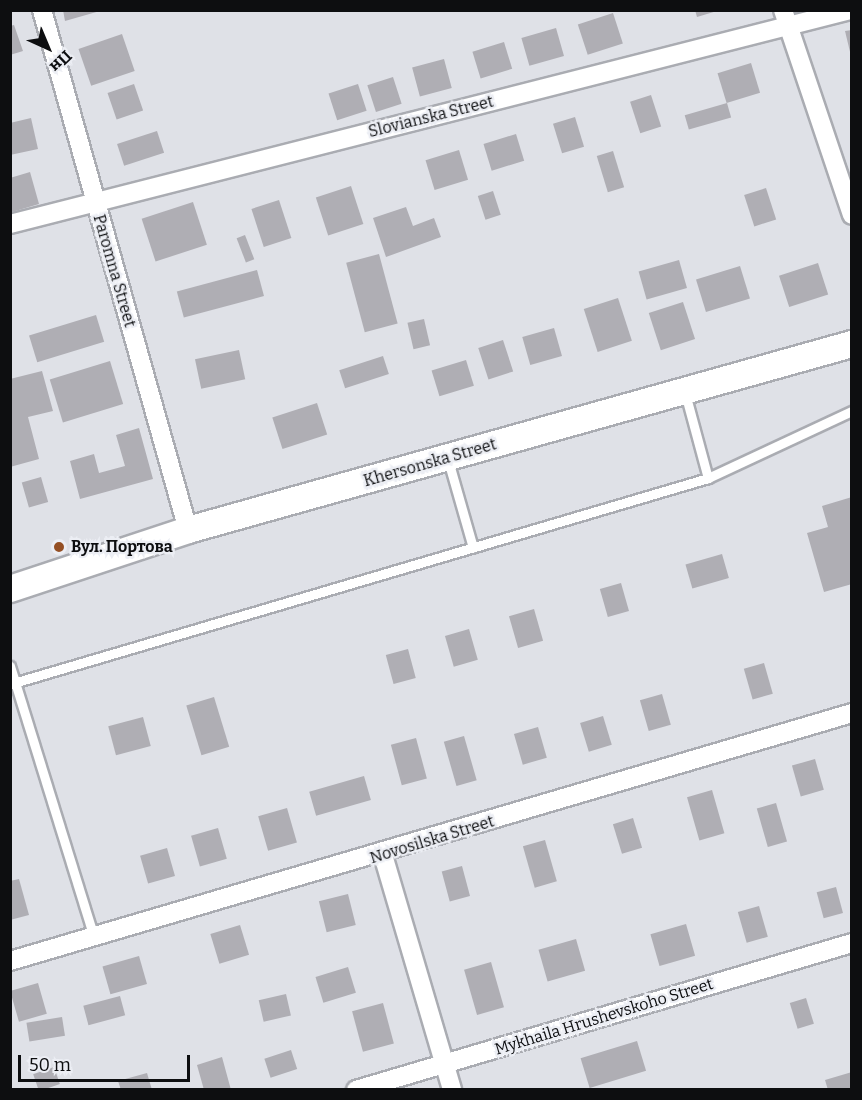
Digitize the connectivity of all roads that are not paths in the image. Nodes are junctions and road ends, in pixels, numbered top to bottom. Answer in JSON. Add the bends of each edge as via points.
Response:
{"nodes":[{"id":1,"x":42,"y":10,"type":"edge"},
{"id":2,"x":783,"y":10,"type":"edge"},
{"id":3,"x":851,"y":10,"type":"edge"},
{"id":4,"x":788,"y":29,"type":"junction"},
{"id":5,"x":93,"y":200,"type":"junction"},
{"id":6,"x":852,"y":215,"type":"edge"},
{"id":7,"x":10,"y":224,"type":"edge"},
{"id":8,"x":852,"y":344,"type":"edge"},
{"id":9,"x":684,"y":391,"type":"junction"},
{"id":10,"x":852,"y":411,"type":"edge"},
{"id":11,"x":447,"y":458,"type":"junction"},
{"id":12,"x":708,"y":478,"type":"junction"},
{"id":13,"x":188,"y":530,"type":"junction"},
{"id":14,"x":473,"y":548,"type":"junction"},
{"id":15,"x":10,"y":590,"type":"edge"},
{"id":16,"x":10,"y":666,"type":"edge"},
{"id":17,"x":15,"y":683,"type":"edge"},
{"id":18,"x":852,"y":713,"type":"edge"},
{"id":19,"x":383,"y":855,"type":"junction"},
{"id":20,"x":94,"y":937,"type":"junction"},
{"id":21,"x":852,"y":943,"type":"edge"},
{"id":22,"x":10,"y":962,"type":"edge"},
{"id":23,"x":445,"y":1064,"type":"junction"},
{"id":24,"x":356,"y":1089,"type":"edge"},
{"id":25,"x":452,"y":1089,"type":"edge"}],
"edges":[{"from":1,"to":5,"type":"street","name":"Paromna Street"},
{"from":2,"to":4,"type":"street"},
{"from":3,"to":4,"type":"street","name":"Slovianska Street"},
{"from":4,"to":5,"type":"street","name":"Slovianska Street"},
{"from":4,"to":6,"type":"street"},
{"from":5,"to":7,"type":"street","name":"Slovianska Street"},
{"from":5,"to":13,"type":"street","name":"Paromna Street"},
{"from":8,"to":9,"type":"main road","name":"Khersonska Street"},
{"from":9,"to":11,"type":"main road","name":"Khersonska Street"},
{"from":9,"to":12,"type":"lane"},
{"from":10,"to":12,"type":"lane"},
{"from":11,"to":13,"type":"main road","name":"Khersonska Street"},
{"from":11,"to":14,"type":"lane"},
{"from":12,"to":14,"type":"lane"},
{"from":13,"to":15,"type":"main road","name":"Khersonska Street"},
{"from":14,"to":17,"type":"lane"},
{"from":16,"to":17,"type":"lane"},
{"from":17,"to":20,"type":"lane"},
{"from":18,"to":19,"type":"street","name":"Novosilska Street"},
{"from":19,"to":20,"type":"street","name":"Novosilska Street"},
{"from":19,"to":23,"type":"street"},
{"from":20,"to":22,"type":"street","name":"Novosilska Street"},
{"from":21,"to":23,"type":"street","name":"Mykhaila Hrushevskoho Street"},
{"from":23,"to":24,"type":"street","name":"Mykhaila Hrushevskoho Street"},
{"from":23,"to":25,"type":"street"}]}
